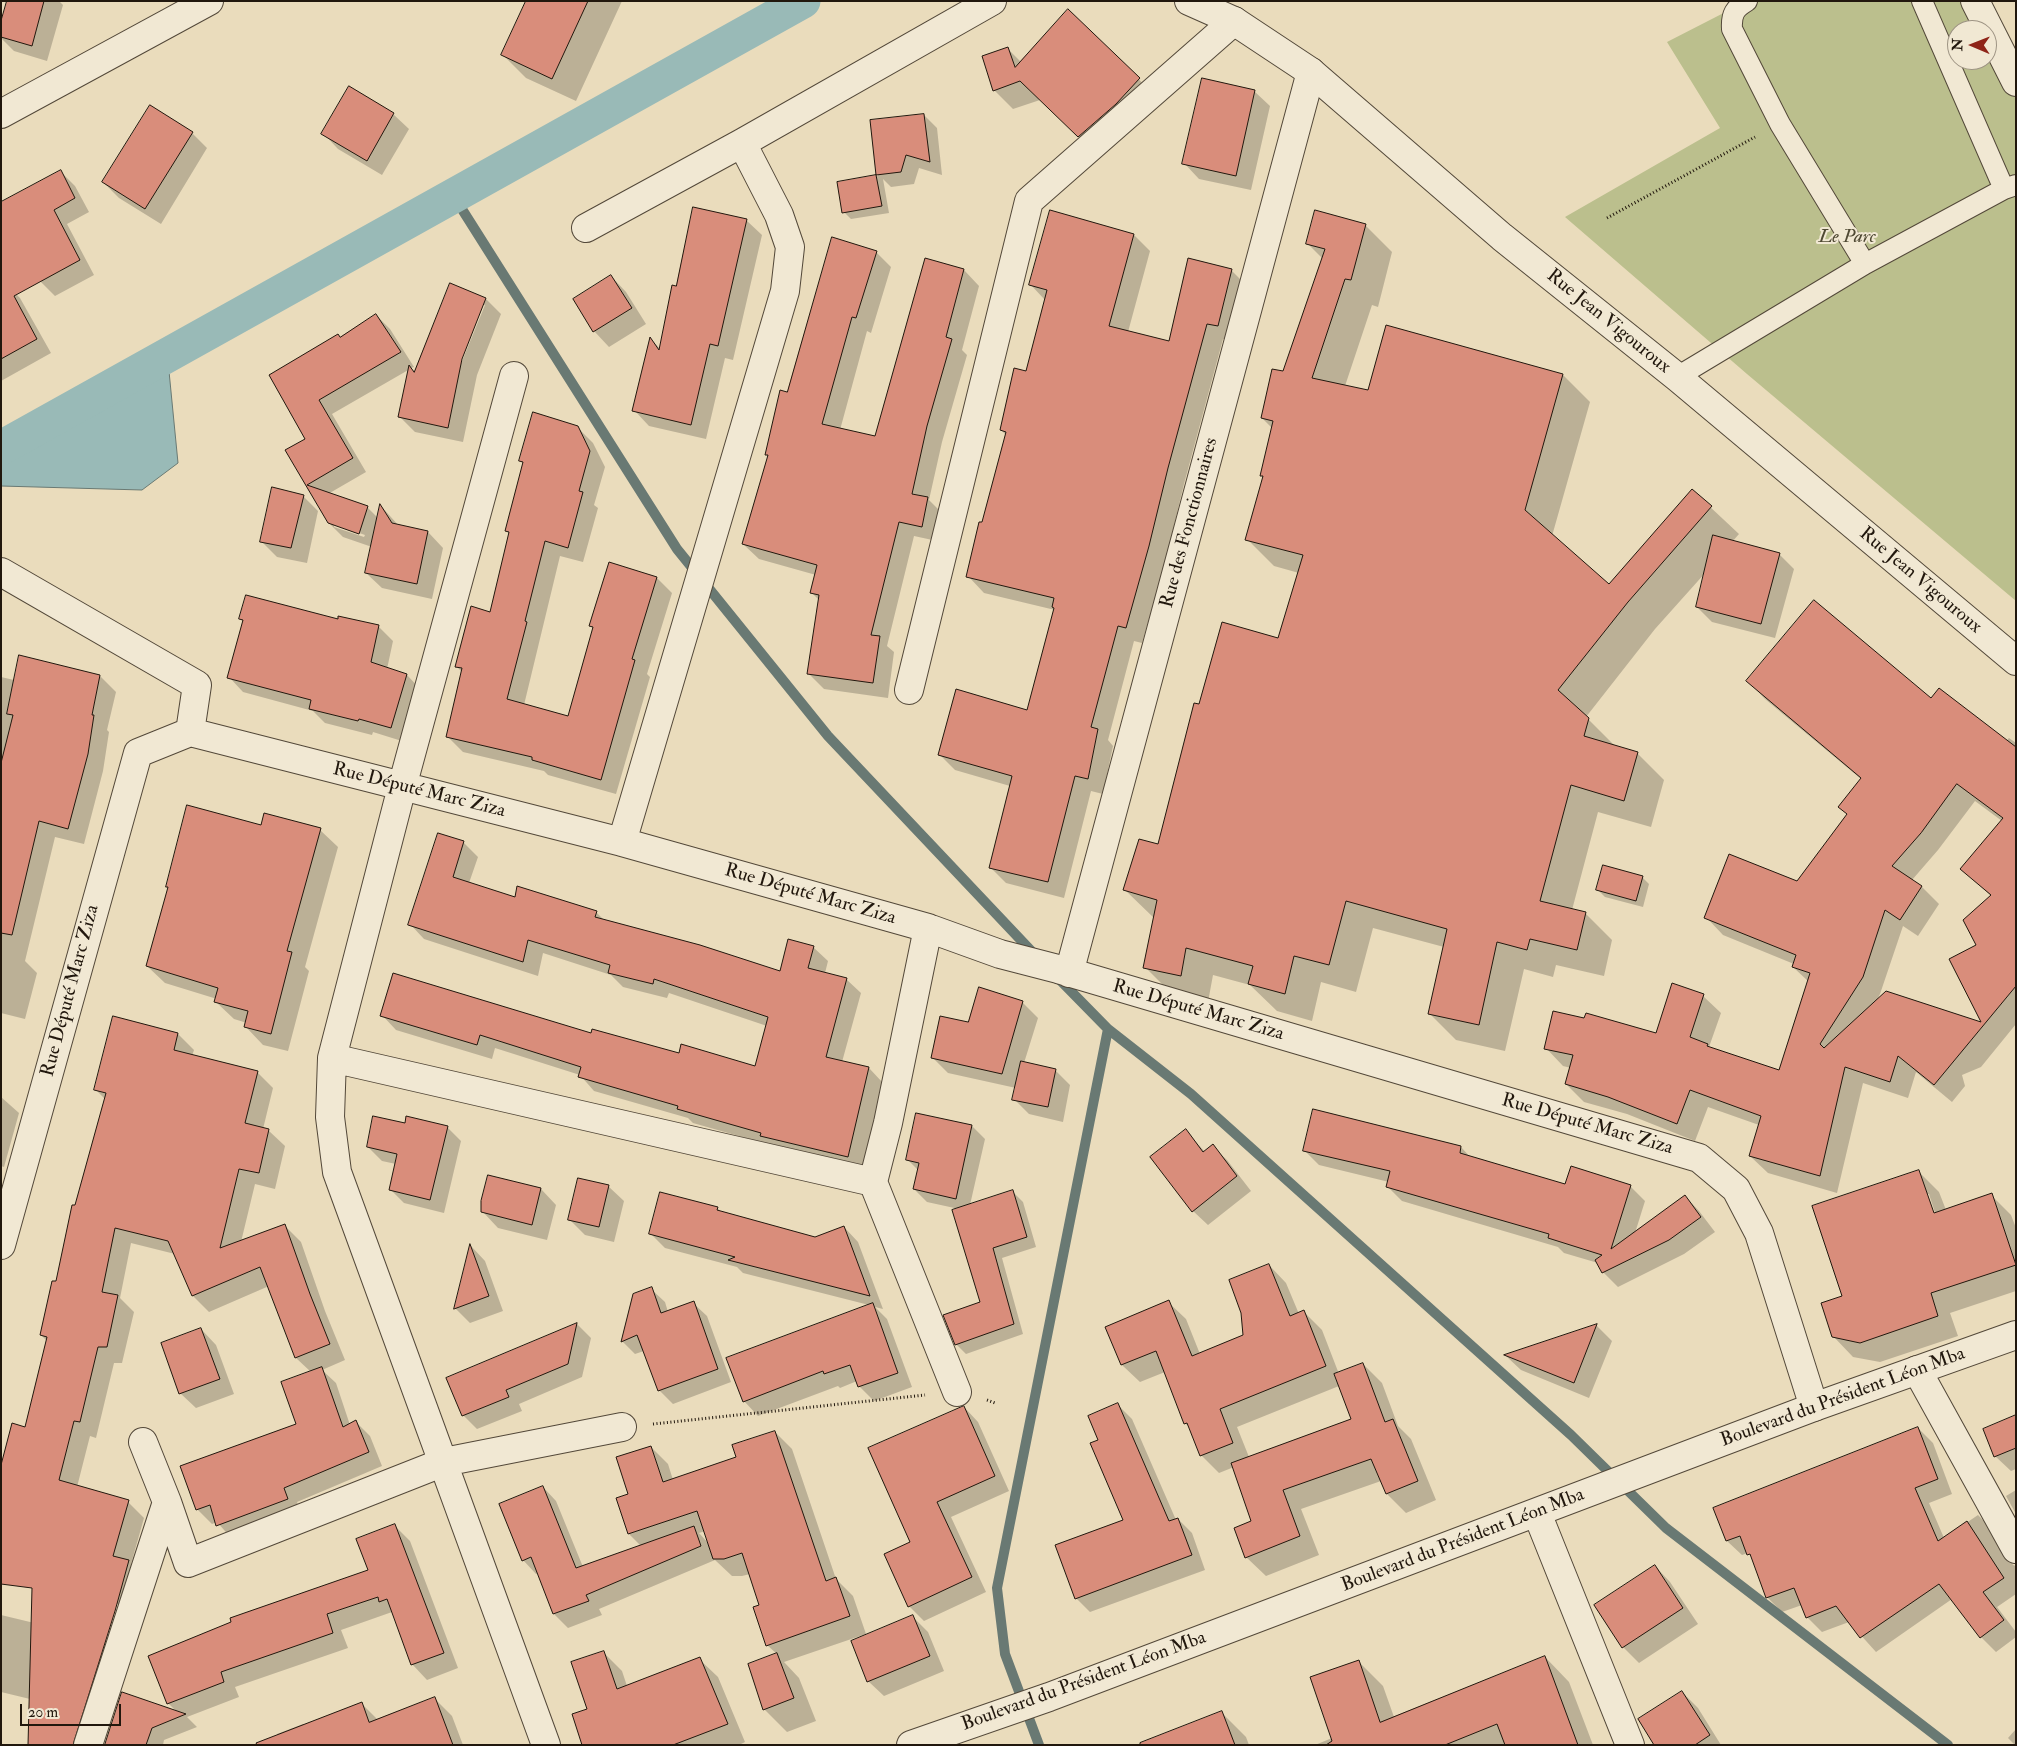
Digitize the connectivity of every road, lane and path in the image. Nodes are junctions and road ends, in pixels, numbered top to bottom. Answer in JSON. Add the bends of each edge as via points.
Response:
{"nodes":[{"id":1,"x":209,"y":1,"type":"edge"},
{"id":2,"x":992,"y":1,"type":"edge"},
{"id":3,"x":1189,"y":1,"type":"edge"},
{"id":4,"x":1747,"y":1,"type":"edge"},
{"id":5,"x":1922,"y":1,"type":"edge"},
{"id":6,"x":1975,"y":1,"type":"edge"},
{"id":7,"x":1234,"y":21,"type":"junction"},
{"id":8,"x":1311,"y":72,"type":"junction"},
{"id":9,"x":2016,"y":82,"type":"edge"},
{"id":10,"x":1,"y":114,"type":"edge"},
{"id":11,"x":1780,"y":124,"type":"junction"},
{"id":12,"x":742,"y":142,"type":"junction"},
{"id":13,"x":2010,"y":187,"type":"edge"},
{"id":14,"x":1607,"y":218,"type":"dead end"},
{"id":15,"x":586,"y":228,"type":"dead end"},
{"id":16,"x":1865,"y":264,"type":"junction"},
{"id":17,"x":514,"y":376,"type":"dead end"},
{"id":18,"x":1677,"y":378,"type":"junction"},
{"id":19,"x":1,"y":572,"type":"edge"},
{"id":20,"x":2016,"y":661,"type":"edge"},
{"id":21,"x":909,"y":690,"type":"dead end"},
{"id":22,"x":190,"y":732,"type":"junction"},
{"id":23,"x":402,"y":787,"type":"junction"},
{"id":24,"x":622,"y":842,"type":"junction"},
{"id":25,"x":928,"y":928,"type":"junction"},
{"id":26,"x":1064,"y":971,"type":"junction"},
{"id":27,"x":332,"y":1058,"type":"junction"},
{"id":28,"x":873,"y":1182,"type":"junction"},
{"id":29,"x":1,"y":1245,"type":"edge"},
{"id":30,"x":2016,"y":1335,"type":"edge"},
{"id":31,"x":1917,"y":1370,"type":"junction"},
{"id":32,"x":956,"y":1392,"type":"junction"},
{"id":33,"x":995,"y":1403,"type":"dead end"},
{"id":34,"x":1814,"y":1407,"type":"junction"},
{"id":35,"x":622,"y":1427,"type":"joint"},
{"id":36,"x":143,"y":1442,"type":"dead end"},
{"id":37,"x":444,"y":1462,"type":"junction"},
{"id":38,"x":167,"y":1502,"type":"junction"},
{"id":39,"x":1537,"y":1513,"type":"junction"},
{"id":40,"x":2016,"y":1549,"type":"edge"},
{"id":41,"x":88,"y":1745,"type":"edge"},
{"id":42,"x":546,"y":1745,"type":"edge"},
{"id":43,"x":912,"y":1745,"type":"edge"},
{"id":44,"x":1630,"y":1745,"type":"edge"}],
"edges":[{"from":1,"to":10,"type":"street"},
{"from":2,"to":12,"type":"street"},
{"from":3,"to":7,"type":"street","name":"Rue Jean Vigouroux"},
{"from":4,"to":11,"type":"lane","via":[[1737,7],[1731,19],[1732,29]]},
{"from":5,"to":13,"type":"lane"},
{"from":6,"to":9,"type":"street"},
{"from":7,"to":8,"type":"street","name":"Rue Jean Vigouroux"},
{"from":7,"to":21,"type":"street","via":[[1028,201]]},
{"from":8,"to":18,"type":"street","name":"Rue Jean Vigouroux","via":[[1502,237]]},
{"from":8,"to":26,"type":"street","name":"Rue des Fonctionnaires"},
{"from":11,"to":14,"type":"path"},
{"from":11,"to":16,"type":"lane"},
{"from":12,"to":15,"type":"street"},
{"from":12,"to":24,"type":"street","via":[[779,216],[790,247],[785,291]]},
{"from":13,"to":16,"type":"lane"},
{"from":16,"to":18,"type":"lane"},
{"from":17,"to":23,"type":"street"},
{"from":18,"to":20,"type":"street","name":"Rue Jean Vigouroux"},
{"from":19,"to":22,"type":"street","via":[[197,685]]},
{"from":22,"to":23,"type":"street","name":"Rue Député Marc Ziza"},
{"from":22,"to":29,"type":"street","name":"Rue Député Marc Ziza","via":[[138,753]]},
{"from":23,"to":24,"type":"street","name":"Rue Député Marc Ziza"},
{"from":23,"to":27,"type":"street"},
{"from":24,"to":25,"type":"street","name":"Rue Député Marc Ziza"},
{"from":25,"to":26,"type":"street","name":"Rue Député Marc Ziza","via":[[1000,954]]},
{"from":25,"to":28,"type":"street"},
{"from":26,"to":34,"type":"street","name":"Rue Député Marc Ziza","via":[[1700,1158],[1736,1189],[1759,1233]]},
{"from":27,"to":28,"type":"street"},
{"from":27,"to":37,"type":"street","via":[[330,1117],[337,1172]]},
{"from":28,"to":32,"type":"street"},
{"from":30,"to":31,"type":"street","name":"Boulevard du Président Léon Mba"},
{"from":31,"to":34,"type":"street","name":"Boulevard du Président Léon Mba"},
{"from":31,"to":40,"type":"street"},
{"from":32,"to":33,"type":"path","via":[[968,1392]]},
{"from":32,"to":35,"type":"path"},
{"from":34,"to":39,"type":"street","name":"Boulevard du Président Léon Mba"},
{"from":35,"to":37,"type":"street"},
{"from":36,"to":38,"type":"street"},
{"from":37,"to":38,"type":"street","via":[[188,1563]]},
{"from":37,"to":42,"type":"street"},
{"from":38,"to":41,"type":"street"},
{"from":39,"to":43,"type":"street","name":"Boulevard du Président Léon Mba","via":[[1049,1697]]},
{"from":39,"to":44,"type":"street"}]}
